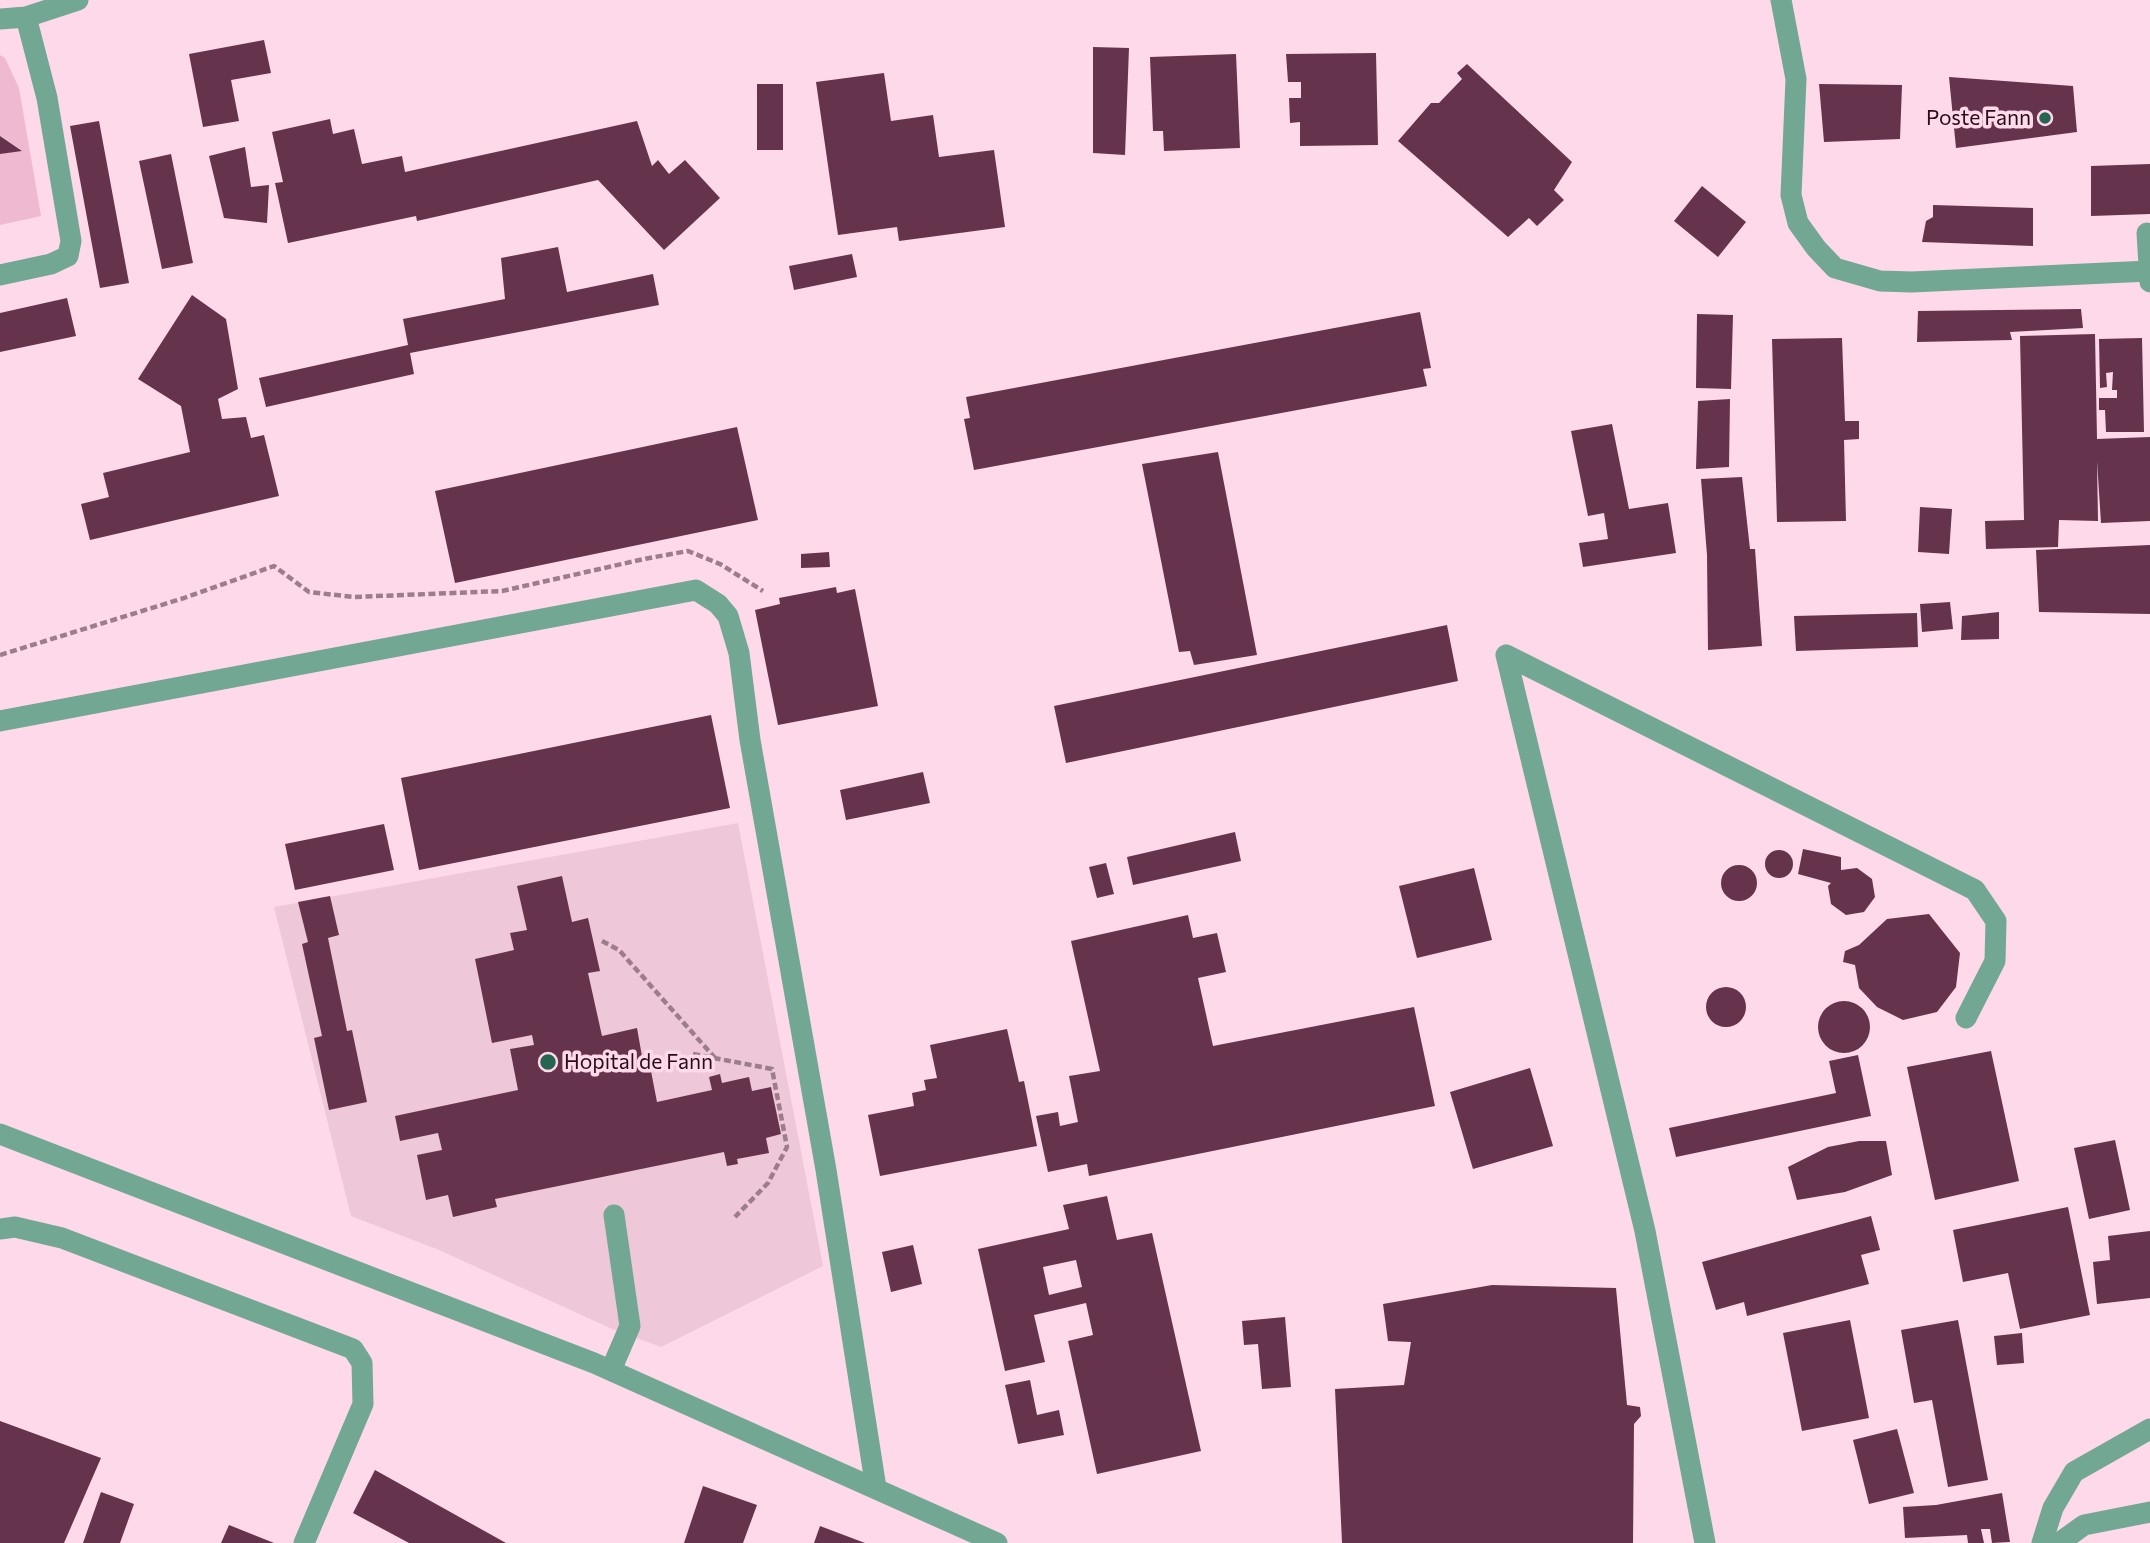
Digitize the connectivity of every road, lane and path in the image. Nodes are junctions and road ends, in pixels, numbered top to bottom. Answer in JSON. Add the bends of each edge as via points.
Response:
{"nodes":[{"id":1,"x":78,"y":0,"type":"edge"},
{"id":2,"x":1781,"y":0,"type":"edge"},
{"id":3,"x":26,"y":17,"type":"junction"},
{"id":4,"x":0,"y":19,"type":"edge"},
{"id":5,"x":2147,"y":233,"type":"dead end"},
{"id":6,"x":2149,"y":271,"type":"edge"},
{"id":7,"x":0,"y":275,"type":"edge"},
{"id":8,"x":2150,"y":285,"type":"edge"},
{"id":9,"x":763,"y":591,"type":"dead end"},
{"id":10,"x":0,"y":655,"type":"edge"},
{"id":11,"x":0,"y":721,"type":"edge"},
{"id":12,"x":602,"y":941,"type":"dead end"},
{"id":13,"x":1966,"y":1018,"type":"dead end"},
{"id":14,"x":693,"y":1054,"type":"dead end"},
{"id":15,"x":715,"y":1059,"type":"junction"},
{"id":16,"x":0,"y":1134,"type":"edge"},
{"id":17,"x":614,"y":1215,"type":"dead end"},
{"id":18,"x":735,"y":1217,"type":"dead end"},
{"id":19,"x":0,"y":1229,"type":"edge"},
{"id":20,"x":611,"y":1370,"type":"junction"},
{"id":21,"x":2150,"y":1429,"type":"edge"},
{"id":22,"x":876,"y":1488,"type":"junction"},
{"id":23,"x":2150,"y":1512,"type":"edge"},
{"id":24,"x":304,"y":1543,"type":"edge"},
{"id":25,"x":997,"y":1543,"type":"edge"},
{"id":26,"x":1704,"y":1543,"type":"edge"},
{"id":27,"x":2042,"y":1543,"type":"edge"},
{"id":28,"x":2059,"y":1543,"type":"edge"}],
"edges":[{"from":1,"to":3,"type":"street"},
{"from":2,"to":6,"type":"street","via":[[1796,79],[1791,195],[1798,223],[1835,268],[1880,281],[1912,282]]},
{"from":3,"to":4,"type":"street"},
{"from":3,"to":7,"type":"street","via":[[47,98],[71,241],[68,256]]},
{"from":5,"to":6,"type":"street"},
{"from":6,"to":8,"type":"street"},
{"from":9,"to":10,"type":"path","via":[[720,564],[688,551],[502,591],[354,597],[309,592],[274,566]]},
{"from":11,"to":22,"type":"street","via":[[696,590],[718,604],[728,616],[739,653]]},
{"from":12,"to":15,"type":"path","via":[[619,950]]},
{"from":13,"to":26,"type":"street","via":[[1995,961],[1996,921],[1975,890],[1506,655],[1645,1231]]},
{"from":14,"to":15,"type":"path"},
{"from":15,"to":18,"type":"path","via":[[772,1069],[787,1147],[768,1183]]},
{"from":16,"to":20,"type":"street"},
{"from":17,"to":20,"type":"street","via":[[630,1326]]},
{"from":19,"to":24,"type":"street","via":[[15,1227],[62,1238],[353,1349],[362,1363],[363,1404]]},
{"from":20,"to":22,"type":"street"},
{"from":21,"to":27,"type":"street","via":[[2074,1472],[2053,1508]]},
{"from":22,"to":25,"type":"street"},
{"from":23,"to":28,"type":"street","via":[[2084,1525]]}]}
